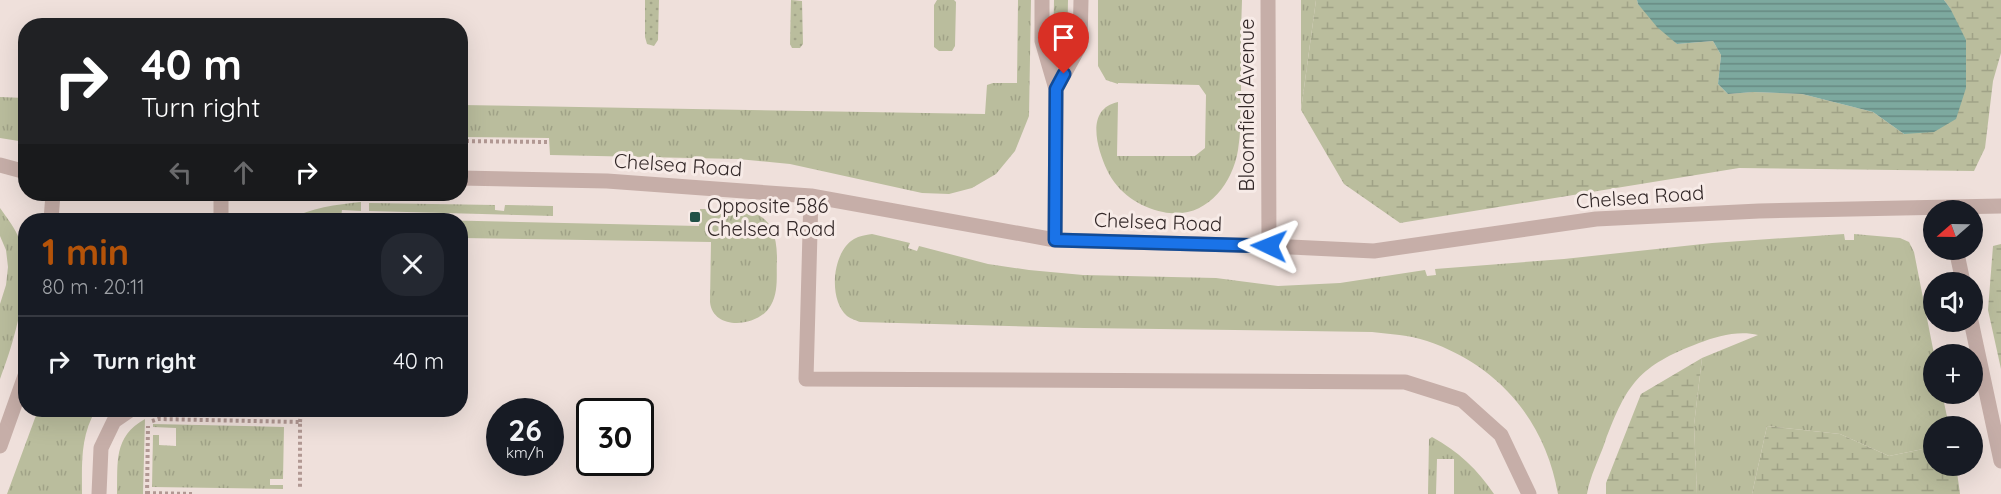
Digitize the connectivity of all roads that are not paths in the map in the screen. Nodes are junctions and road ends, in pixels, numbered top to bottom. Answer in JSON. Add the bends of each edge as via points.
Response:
{"nodes":[{"id":1,"x":1042,"y":0,"type":"edge"},
{"id":2,"x":1081,"y":0,"type":"edge"},
{"id":3,"x":1268,"y":0,"type":"edge"},
{"id":4,"x":1056,"y":89,"type":"junction"},
{"id":5,"x":0,"y":165,"type":"edge"},
{"id":6,"x":18,"y":170,"type":"edge"},
{"id":7,"x":468,"y":178,"type":"edge"},
{"id":8,"x":811,"y":196,"type":"junction"},
{"id":9,"x":2001,"y":206,"type":"edge"},
{"id":10,"x":1983,"y":207,"type":"edge"},
{"id":11,"x":1923,"y":208,"type":"edge"},
{"id":12,"x":1055,"y":240,"type":"junction"},
{"id":13,"x":1269,"y":246,"type":"junction"},
{"id":14,"x":1973,"y":332,"type":"edge"},
{"id":15,"x":18,"y":395,"type":"edge"},
{"id":16,"x":120,"y":417,"type":"edge"},
{"id":17,"x":0,"y":446,"type":"edge"},
{"id":18,"x":2001,"y":461,"type":"edge"},
{"id":19,"x":99,"y":494,"type":"edge"},
{"id":20,"x":1529,"y":494,"type":"edge"}],
"edges":[{"from":1,"to":4,"type":"street","via":[[1042,41]]},
{"from":2,"to":4,"type":"street","via":[[1080,45]]},
{"from":3,"to":13,"type":"street","name":"Bloomfield Avenue"},
{"from":4,"to":12,"type":"street"},
{"from":5,"to":6,"type":"street"},
{"from":7,"to":8,"type":"street","name":"Chelsea Road","via":[[607,181]]},
{"from":8,"to":12,"type":"street","name":"Chelsea Road"},
{"from":8,"to":20,"type":"street","via":[[807,379],[1405,382],[1462,400],[1501,435]]},
{"from":9,"to":10,"type":"street","name":"Chelsea Road"},
{"from":11,"to":13,"type":"street","name":"Chelsea Road","via":[[1596,219],[1374,251]]},
{"from":12,"to":13,"type":"street","name":"Chelsea Road"},
{"from":14,"to":18,"type":"street"},
{"from":15,"to":17,"type":"street"},
{"from":16,"to":19,"type":"street","via":[[101,448]]}]}
